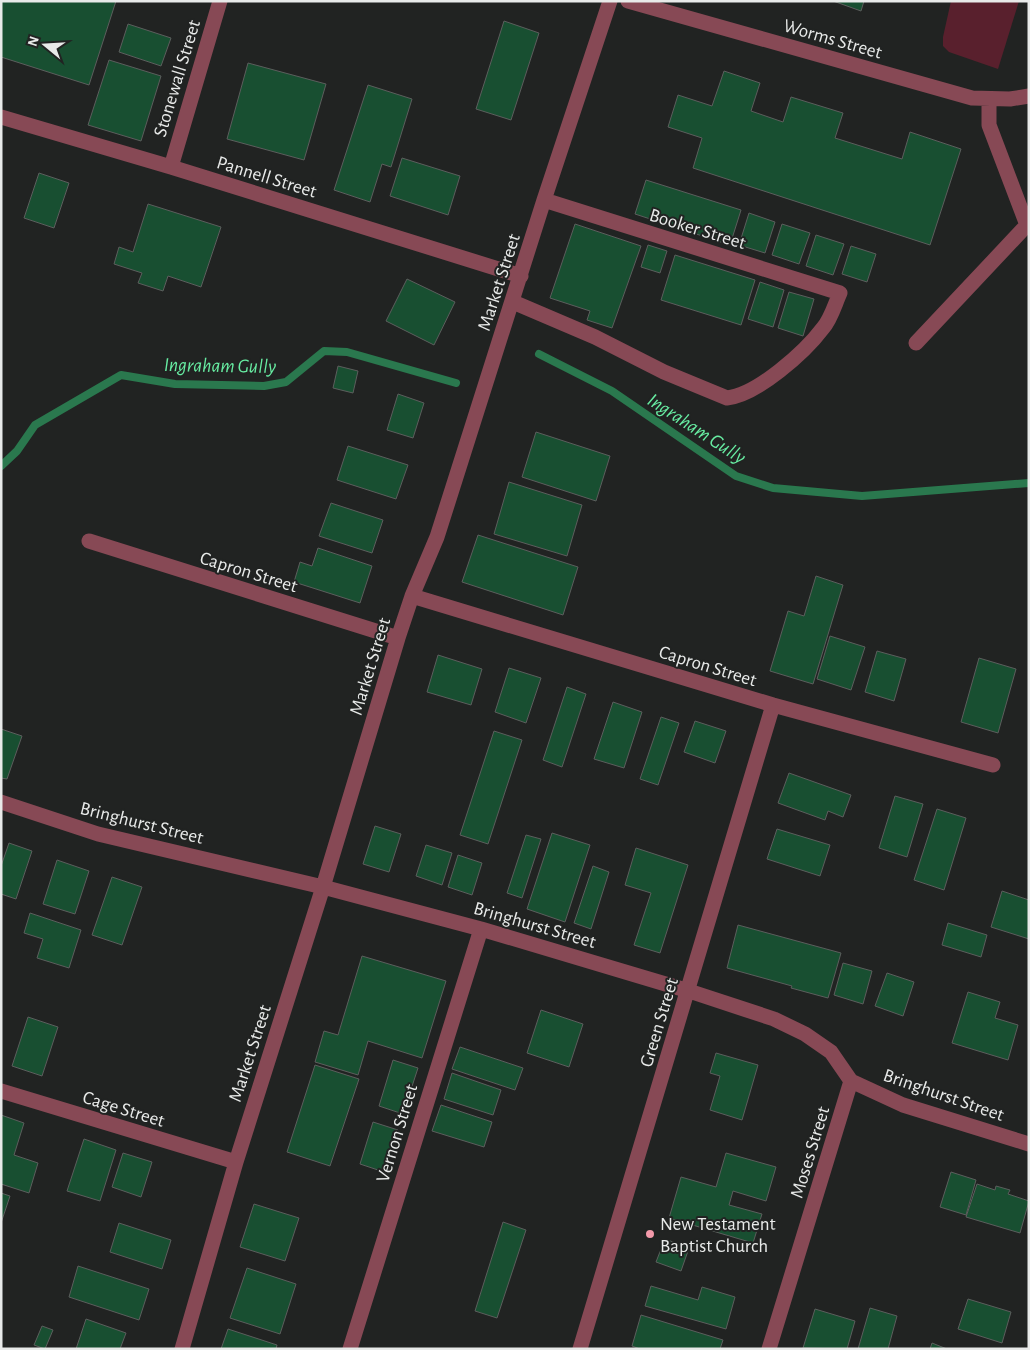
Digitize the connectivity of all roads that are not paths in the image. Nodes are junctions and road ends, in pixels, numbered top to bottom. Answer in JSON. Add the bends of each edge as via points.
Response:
{"nodes":[{"id":1,"x":220,"y":1,"type":"edge"},
{"id":2,"x":610,"y":1,"type":"edge"},
{"id":3,"x":628,"y":1,"type":"edge"},
{"id":4,"x":1029,"y":96,"type":"edge"},
{"id":5,"x":989,"y":99,"type":"junction"},
{"id":6,"x":1,"y":117,"type":"edge"},
{"id":7,"x":171,"y":167,"type":"junction"},
{"id":8,"x":544,"y":200,"type":"junction"},
{"id":9,"x":521,"y":276,"type":"junction"},
{"id":10,"x":513,"y":302,"type":"junction"},
{"id":11,"x":916,"y":343,"type":"dead end"},
{"id":12,"x":89,"y":541,"type":"dead end"},
{"id":13,"x":412,"y":596,"type":"junction"},
{"id":14,"x":398,"y":638,"type":"junction"},
{"id":15,"x":773,"y":705,"type":"junction"},
{"id":16,"x":993,"y":765,"type":"dead end"},
{"id":17,"x":1,"y":802,"type":"edge"},
{"id":18,"x":323,"y":887,"type":"junction"},
{"id":19,"x":481,"y":929,"type":"junction"},
{"id":20,"x":689,"y":991,"type":"junction"},
{"id":21,"x":851,"y":1081,"type":"junction"},
{"id":22,"x":1,"y":1091,"type":"edge"},
{"id":23,"x":1029,"y":1143,"type":"edge"},
{"id":24,"x":236,"y":1162,"type":"junction"},
{"id":25,"x":182,"y":1349,"type":"edge"},
{"id":26,"x":350,"y":1349,"type":"edge"},
{"id":27,"x":580,"y":1349,"type":"edge"},
{"id":28,"x":769,"y":1349,"type":"edge"}],
"edges":[{"from":1,"to":7,"type":"street","name":"Stonewall Street"},
{"from":2,"to":8,"type":"street","name":"Market Street"},
{"from":3,"to":5,"type":"street","name":"Worms Street","via":[[972,98]]},
{"from":4,"to":5,"type":"street","name":"Worms Street"},
{"from":5,"to":11,"type":"street","via":[[989,125],[1027,225]]},
{"from":6,"to":7,"type":"street","name":"Pannell Street"},
{"from":7,"to":9,"type":"street","name":"Pannell Street"},
{"from":8,"to":9,"type":"street","name":"Market Street"},
{"from":8,"to":10,"type":"street","name":"Booker Street","via":[[840,293],[825,327],[798,355],[754,388],[737,397],[727,398]]},
{"from":9,"to":10,"type":"street","name":"Market Street"},
{"from":10,"to":13,"type":"street","name":"Market Street","via":[[437,537]]},
{"from":12,"to":14,"type":"street","name":"Capron Street"},
{"from":13,"to":14,"type":"street","name":"Market Street"},
{"from":13,"to":15,"type":"street","name":"Capron Street"},
{"from":14,"to":18,"type":"street","name":"Market Street"},
{"from":15,"to":16,"type":"street","name":"Capron Street"},
{"from":15,"to":20,"type":"street","name":"Green Street"},
{"from":17,"to":18,"type":"street","name":"Bringhurst Street","via":[[98,834]]},
{"from":18,"to":19,"type":"street","name":"Bringhurst Street"},
{"from":18,"to":24,"type":"street","name":"Market Street"},
{"from":19,"to":20,"type":"street","name":"Bringhurst Street"},
{"from":19,"to":26,"type":"street","name":"Vernon Street"},
{"from":20,"to":21,"type":"street","name":"Bringhurst Street","via":[[774,1019],[805,1034],[831,1052]]},
{"from":20,"to":27,"type":"street","name":"Green Street"},
{"from":21,"to":23,"type":"street","name":"Bringhurst Street","via":[[903,1105]]},
{"from":21,"to":28,"type":"street","name":"Moses Street"},
{"from":22,"to":24,"type":"street","name":"Cage Street"},
{"from":24,"to":25,"type":"street","name":"Market Street"}]}
